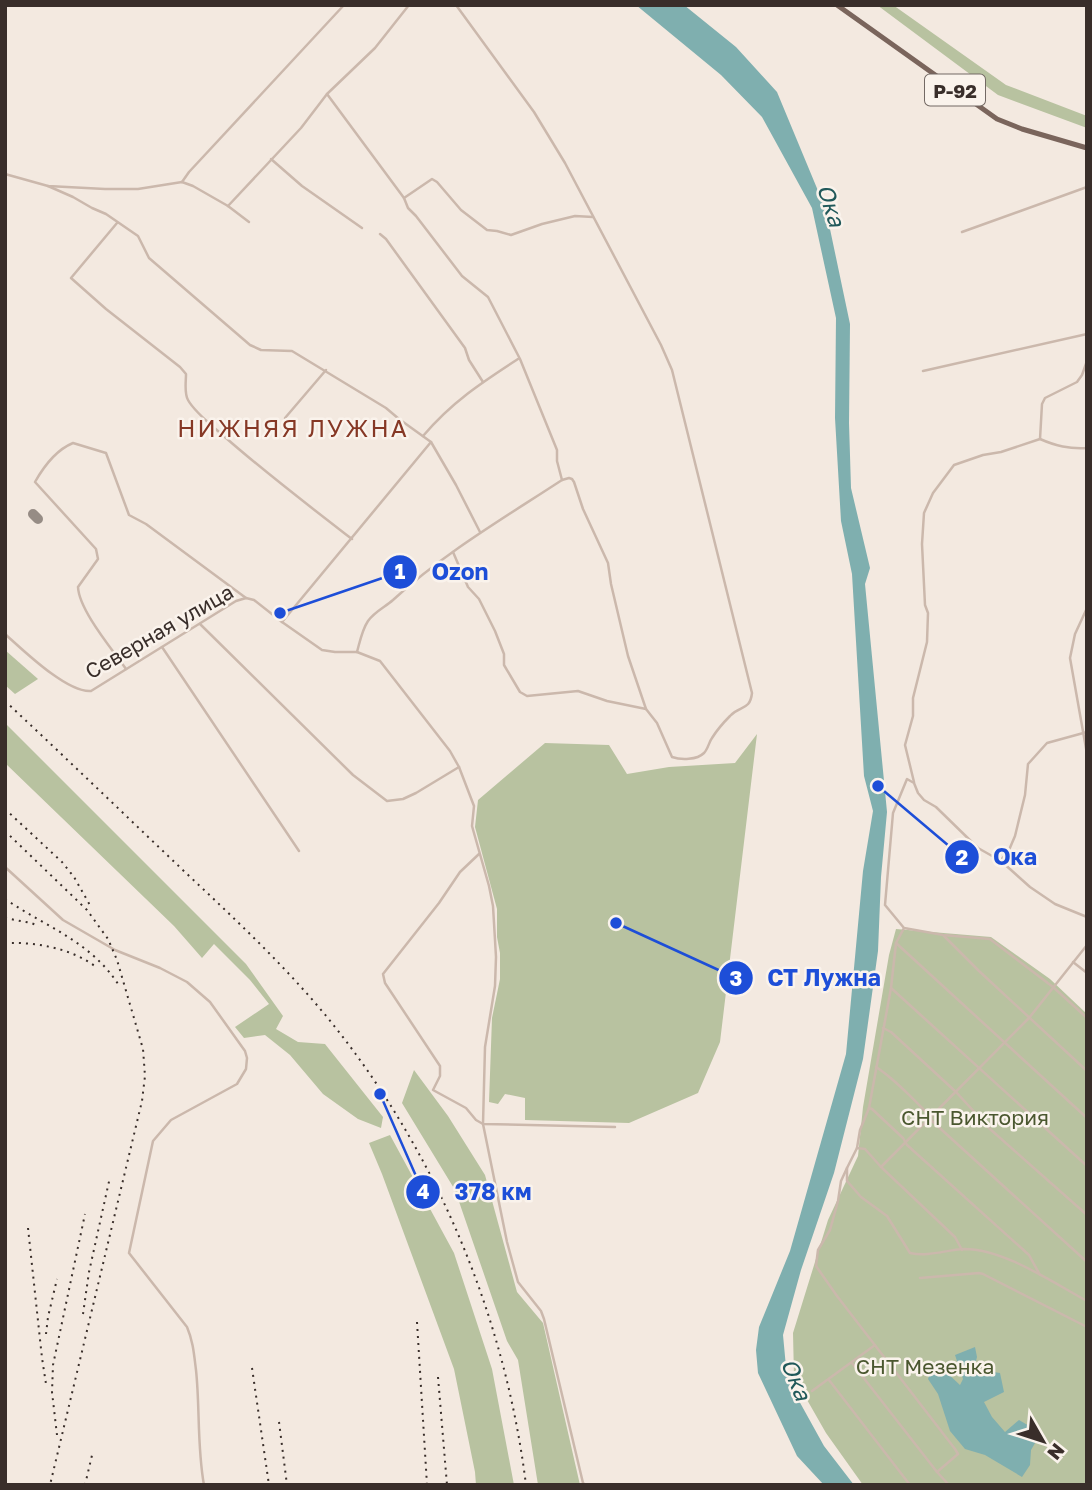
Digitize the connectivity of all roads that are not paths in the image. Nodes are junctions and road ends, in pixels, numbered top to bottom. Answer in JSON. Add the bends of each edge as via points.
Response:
{"nodes":[{"id":1,"x":344,"y":5,"type":"edge"},
{"id":2,"x":409,"y":5,"type":"edge"},
{"id":3,"x":456,"y":5,"type":"edge"},
{"id":4,"x":837,"y":5,"type":"edge"},
{"id":5,"x":327,"y":94,"type":"junction"},
{"id":6,"x":1087,"y":148,"type":"edge"},
{"id":7,"x":271,"y":159,"type":"junction"},
{"id":8,"x":5,"y":174,"type":"edge"},
{"id":9,"x":182,"y":182,"type":"junction"},
{"id":10,"x":47,"y":186,"type":"junction"},
{"id":11,"x":1087,"y":187,"type":"edge"},
{"id":12,"x":404,"y":198,"type":"junction"},
{"id":13,"x":228,"y":206,"type":"junction"},
{"id":14,"x":593,"y":216,"type":"junction"},
{"id":15,"x":249,"y":222,"type":"dead end"},
{"id":16,"x":117,"y":223,"type":"junction"},
{"id":17,"x":362,"y":228,"type":"dead end"},
{"id":18,"x":962,"y":232,"type":"dead end"},
{"id":19,"x":380,"y":234,"type":"dead end"},
{"id":20,"x":1087,"y":334,"type":"edge"},
{"id":21,"x":520,"y":359,"type":"junction"},
{"id":22,"x":1087,"y":361,"type":"edge"},
{"id":23,"x":326,"y":370,"type":"junction"},
{"id":24,"x":922,"y":371,"type":"dead end"},
{"id":25,"x":483,"y":382,"type":"junction"},
{"id":26,"x":285,"y":418,"type":"dead end"},
{"id":27,"x":424,"y":436,"type":"junction"},
{"id":28,"x":1040,"y":439,"type":"junction"},
{"id":29,"x":431,"y":442,"type":"junction"},
{"id":30,"x":1087,"y":448,"type":"edge"},
{"id":31,"x":562,"y":480,"type":"junction"},
{"id":32,"x":481,"y":532,"type":"junction"},
{"id":33,"x":352,"y":539,"type":"junction"},
{"id":34,"x":453,"y":552,"type":"junction"},
{"id":35,"x":246,"y":598,"type":"junction"},
{"id":36,"x":1087,"y":608,"type":"edge"},
{"id":37,"x":282,"y":622,"type":"junction"},
{"id":38,"x":200,"y":624,"type":"junction"},
{"id":39,"x":5,"y":634,"type":"edge"},
{"id":40,"x":162,"y":647,"type":"junction"},
{"id":41,"x":357,"y":652,"type":"junction"},
{"id":42,"x":126,"y":669,"type":"junction"},
{"id":43,"x":646,"y":709,"type":"junction"},
{"id":44,"x":1085,"y":732,"type":"edge"},
{"id":45,"x":1087,"y":754,"type":"edge"},
{"id":46,"x":459,"y":766,"type":"junction"},
{"id":47,"x":914,"y":783,"type":"junction"},
{"id":48,"x":299,"y":850,"type":"dead end"},
{"id":49,"x":480,"y":854,"type":"junction"},
{"id":50,"x":1001,"y":861,"type":"junction"},
{"id":51,"x":5,"y":867,"type":"edge"},
{"id":52,"x":1087,"y":917,"type":"edge"},
{"id":53,"x":904,"y":928,"type":"junction"},
{"id":54,"x":943,"y":935,"type":"junction"},
{"id":55,"x":895,"y":943,"type":"junction"},
{"id":56,"x":1087,"y":945,"type":"edge"},
{"id":57,"x":1073,"y":962,"type":"junction"},
{"id":58,"x":1087,"y":974,"type":"edge"},
{"id":59,"x":891,"y":988,"type":"junction"},
{"id":60,"x":1053,"y":988,"type":"junction"},
{"id":61,"x":1029,"y":1018,"type":"junction"},
{"id":62,"x":1087,"y":1018,"type":"edge"},
{"id":63,"x":883,"y":1028,"type":"junction"},
{"id":64,"x":1005,"y":1043,"type":"junction"},
{"id":65,"x":876,"y":1067,"type":"junction"},
{"id":66,"x":980,"y":1068,"type":"junction"},
{"id":67,"x":1087,"y":1071,"type":"edge"},
{"id":68,"x":956,"y":1092,"type":"junction"},
{"id":69,"x":869,"y":1108,"type":"junction"},
{"id":70,"x":931,"y":1117,"type":"junction"},
{"id":71,"x":1087,"y":1118,"type":"edge"},
{"id":72,"x":483,"y":1124,"type":"junction"},
{"id":73,"x":615,"y":1127,"type":"dead end"},
{"id":74,"x":906,"y":1142,"type":"junction"},
{"id":75,"x":856,"y":1148,"type":"junction"},
{"id":76,"x":1087,"y":1166,"type":"edge"},
{"id":77,"x":881,"y":1167,"type":"junction"},
{"id":78,"x":847,"y":1168,"type":"junction"},
{"id":79,"x":1087,"y":1215,"type":"edge"},
{"id":80,"x":962,"y":1250,"type":"junction"},
{"id":81,"x":1087,"y":1262,"type":"edge"},
{"id":82,"x":1040,"y":1275,"type":"junction"},
{"id":83,"x":920,"y":1278,"type":"dead end"},
{"id":84,"x":1087,"y":1301,"type":"edge"},
{"id":85,"x":1087,"y":1327,"type":"edge"},
{"id":86,"x":875,"y":1345,"type":"junction"},
{"id":87,"x":852,"y":1363,"type":"junction"},
{"id":88,"x":829,"y":1380,"type":"junction"},
{"id":89,"x":812,"y":1391,"type":"dead end"},
{"id":90,"x":937,"y":1472,"type":"junction"},
{"id":91,"x":204,"y":1485,"type":"edge"},
{"id":92,"x":585,"y":1485,"type":"edge"},
{"id":93,"x":910,"y":1485,"type":"edge"},
{"id":94,"x":949,"y":1485,"type":"edge"}],
"edges":[{"from":1,"to":9,"type":"street"},
{"from":2,"to":5,"type":"street","via":[[375,48]]},
{"from":3,"to":14,"type":"street","via":[[534,112]]},
{"from":4,"to":6,"type":"main road","number":"Р-92","via":[[997,119]]},
{"from":5,"to":7,"type":"street"},
{"from":5,"to":12,"type":"street"},
{"from":7,"to":13,"type":"street"},
{"from":7,"to":17,"type":"street"},
{"from":8,"to":10,"type":"street"},
{"from":9,"to":10,"type":"street","via":[[138,189]]},
{"from":9,"to":13,"type":"street"},
{"from":10,"to":16,"type":"street"},
{"from":11,"to":18,"type":"street"},
{"from":12,"to":14,"type":"street","via":[[432,179],[472,220],[487,230],[511,236],[542,224]]},
{"from":12,"to":21,"type":"street","via":[[462,276],[488,298]]},
{"from":13,"to":15,"type":"street"},
{"from":14,"to":43,"type":"street","via":[[672,370],[752,693],[748,705],[736,710],[696,757],[672,757]]},
{"from":16,"to":23,"type":"street","via":[[138,236],[149,258],[250,345],[292,351]]},
{"from":16,"to":33,"type":"street","via":[[71,278],[180,367],[186,374],[187,399],[219,432]]},
{"from":19,"to":25,"type":"street","via":[[465,348]]},
{"from":20,"to":24,"type":"street"},
{"from":21,"to":25,"type":"street"},
{"from":21,"to":31,"type":"street","via":[[557,450]]},
{"from":22,"to":28,"type":"street","via":[[1077,382],[1045,398]]},
{"from":23,"to":26,"type":"street"},
{"from":23,"to":27,"type":"street"},
{"from":25,"to":27,"type":"street","via":[[441,415]]},
{"from":27,"to":29,"type":"street"},
{"from":28,"to":30,"type":"street","via":[[1070,449]]},
{"from":28,"to":47,"type":"street","via":[[954,465],[924,513],[927,642],[905,746]]},
{"from":29,"to":32,"type":"street"},
{"from":29,"to":33,"type":"street"},
{"from":31,"to":32,"type":"street"},
{"from":31,"to":43,"type":"street","via":[[574,482],[608,563],[628,656]]},
{"from":32,"to":34,"type":"street"},
{"from":33,"to":37,"type":"street"},
{"from":34,"to":41,"type":"street","via":[[370,618]]},
{"from":34,"to":43,"type":"street","via":[[468,587],[480,599],[504,665],[520,692],[527,696],[578,691]]},
{"from":35,"to":37,"type":"street","name":"Северная улица"},
{"from":35,"to":38,"type":"street","name":"Северная улица"},
{"from":35,"to":42,"type":"street","via":[[129,515],[106,453],[68,445],[48,462],[35,482],[98,553],[78,593]]},
{"from":36,"to":44,"type":"street","via":[[1070,657]]},
{"from":37,"to":41,"type":"street","name":"Северная улица","via":[[322,650]]},
{"from":38,"to":40,"type":"street","name":"Северная улица"},
{"from":38,"to":46,"type":"street","via":[[353,775],[387,801],[404,799]]},
{"from":39,"to":42,"type":"street","name":"Северная улица","via":[[42,668],[80,690],[91,691]]},
{"from":40,"to":42,"type":"street","name":"Северная улица"},
{"from":40,"to":48,"type":"street"},
{"from":41,"to":46,"type":"street","name":"Северная улица","via":[[380,661]]},
{"from":44,"to":45,"type":"street"},
{"from":44,"to":50,"type":"street","via":[[1047,743],[1028,764],[1014,836]]},
{"from":46,"to":49,"type":"street","name":"Северная улица","via":[[474,806],[472,826]]},
{"from":47,"to":50,"type":"street","via":[[924,800],[978,848]]},
{"from":47,"to":53,"type":"street","via":[[907,779],[893,813],[885,905]]},
{"from":49,"to":72,"type":"street","name":"Северная улица","via":[[493,906],[496,957],[485,1047]]},
{"from":49,"to":72,"type":"street","via":[[460,872],[383,974],[440,1066],[433,1090],[466,1108]]},
{"from":50,"to":52,"type":"street","via":[[1055,904]]},
{"from":51,"to":91,"type":"street","via":[[63,920],[187,982],[210,1002],[245,1051],[246,1069],[237,1084],[171,1120],[153,1141],[129,1253],[192,1339]]},
{"from":53,"to":54,"type":"street"},
{"from":53,"to":55,"type":"street"},
{"from":54,"to":60,"type":"street","via":[[990,939]]},
{"from":54,"to":61,"type":"street"},
{"from":55,"to":59,"type":"street"},
{"from":55,"to":64,"type":"street"},
{"from":56,"to":57,"type":"street"},
{"from":57,"to":58,"type":"street"},
{"from":57,"to":60,"type":"street"},
{"from":59,"to":63,"type":"street"},
{"from":59,"to":66,"type":"street"},
{"from":60,"to":61,"type":"street"},
{"from":60,"to":62,"type":"street"},
{"from":61,"to":64,"type":"street"},
{"from":61,"to":67,"type":"street"},
{"from":63,"to":65,"type":"street"},
{"from":63,"to":68,"type":"street"},
{"from":64,"to":66,"type":"street"},
{"from":64,"to":71,"type":"street"},
{"from":65,"to":69,"type":"street"},
{"from":65,"to":70,"type":"street"},
{"from":66,"to":68,"type":"street"},
{"from":66,"to":76,"type":"street"},
{"from":68,"to":70,"type":"street"},
{"from":68,"to":79,"type":"street","via":[[990,1129]]},
{"from":69,"to":74,"type":"street"},
{"from":69,"to":75,"type":"street"},
{"from":70,"to":74,"type":"street"},
{"from":70,"to":81,"type":"street"},
{"from":72,"to":73,"type":"street"},
{"from":72,"to":92,"type":"street","name":"Северная улица","via":[[518,1282],[544,1319]]},
{"from":74,"to":77,"type":"street"},
{"from":74,"to":82,"type":"street","via":[[1029,1255]]},
{"from":75,"to":77,"type":"street","via":[[865,1149]]},
{"from":75,"to":78,"type":"street"},
{"from":77,"to":80,"type":"street"},
{"from":78,"to":80,"type":"street","via":[[847,1181],[887,1216],[910,1253]]},
{"from":78,"to":86,"type":"street","via":[[816,1266]]},
{"from":80,"to":82,"type":"street","via":[[999,1255]]},
{"from":82,"to":84,"type":"street"},
{"from":83,"to":85,"type":"street","via":[[983,1274]]},
{"from":86,"to":87,"type":"street"},
{"from":86,"to":90,"type":"street","via":[[956,1449],[958,1454]]},
{"from":87,"to":88,"type":"street"},
{"from":87,"to":90,"type":"street"},
{"from":88,"to":89,"type":"street"},
{"from":88,"to":93,"type":"street"},
{"from":90,"to":94,"type":"street"}]}
